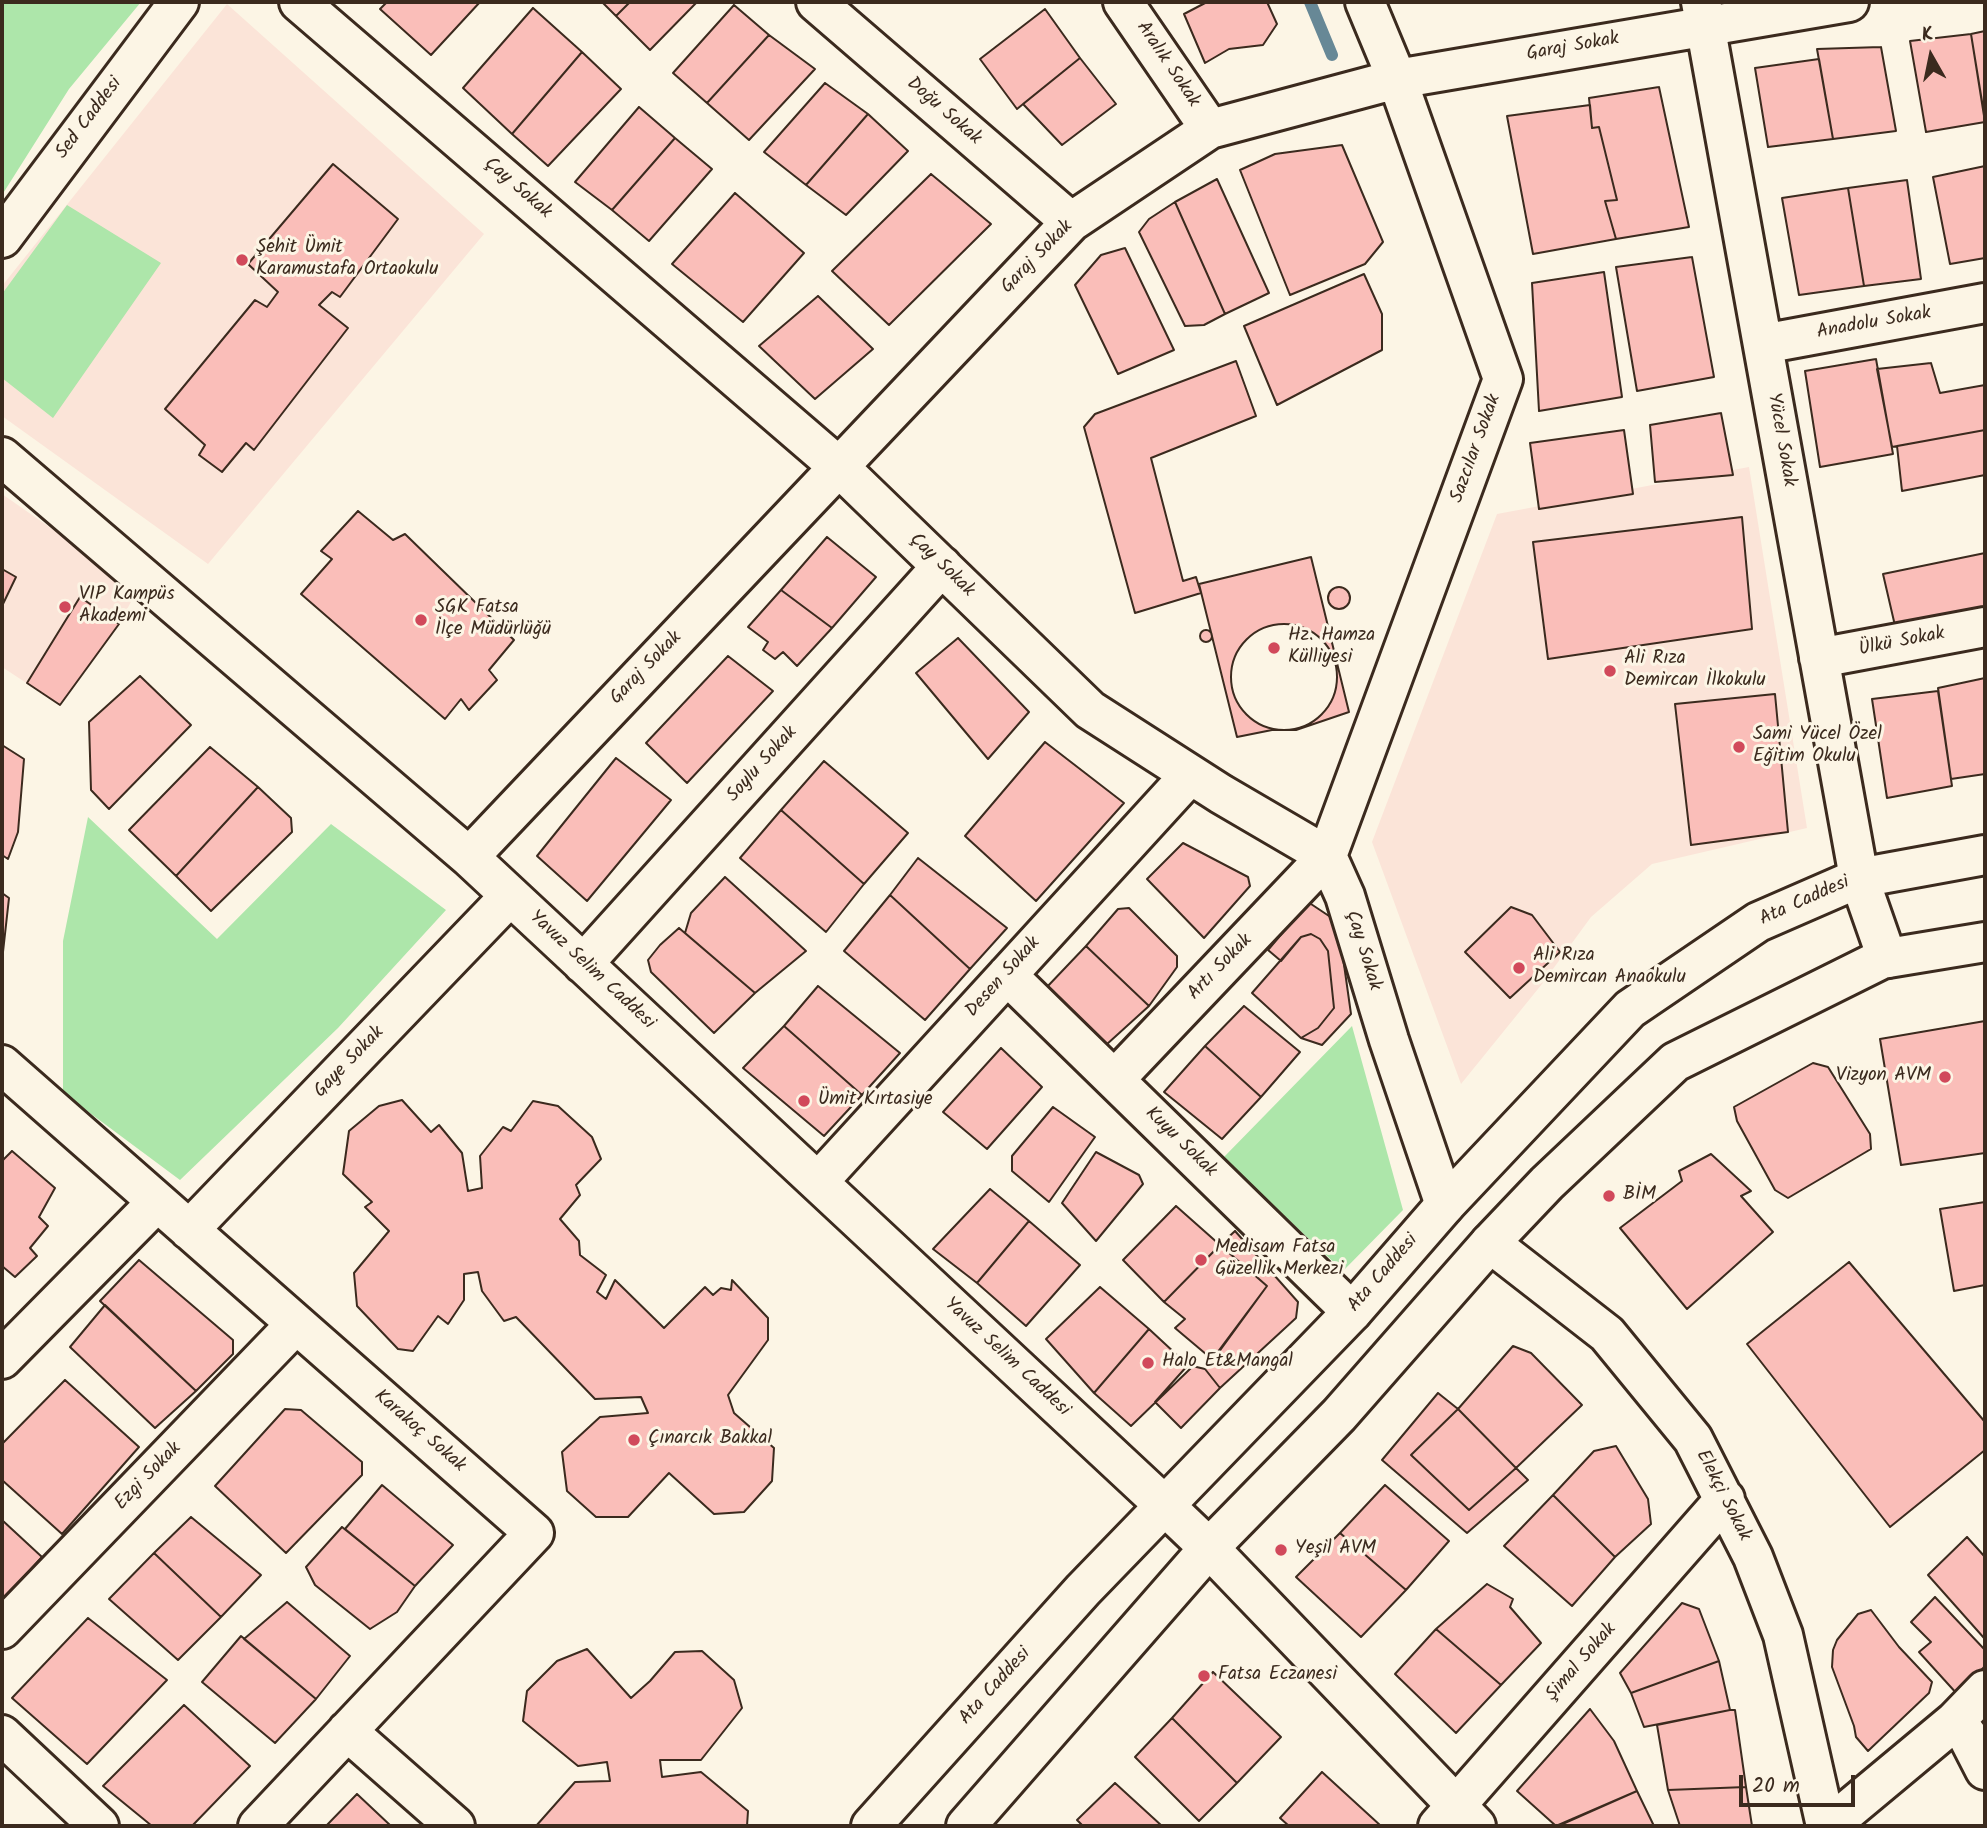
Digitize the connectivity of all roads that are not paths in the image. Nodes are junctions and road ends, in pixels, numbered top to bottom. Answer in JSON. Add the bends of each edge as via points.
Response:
{"nodes":[{"id":1,"x":179,"y":2,"type":"edge"},
{"id":2,"x":299,"y":2,"type":"edge"},
{"id":3,"x":816,"y":2,"type":"edge"},
{"id":4,"x":1123,"y":2,"type":"edge"},
{"id":5,"x":1365,"y":2,"type":"edge"},
{"id":6,"x":1849,"y":2,"type":"edge"},
{"id":7,"x":1703,"y":13,"type":"edge"},
{"id":8,"x":1397,"y":79,"type":"junction"},
{"id":9,"x":1210,"y":129,"type":"junction"},
{"id":10,"x":1071,"y":222,"type":"junction"},
{"id":11,"x":2,"y":238,"type":"edge"},
{"id":12,"x":1985,"y":303,"type":"edge"},
{"id":13,"x":1763,"y":344,"type":"junction"},
{"id":14,"x":2,"y":457,"type":"edge"},
{"id":15,"x":839,"y":467,"type":"junction"},
{"id":16,"x":942,"y":566,"type":"junction"},
{"id":17,"x":1985,"y":627,"type":"edge"},
{"id":18,"x":1819,"y":658,"type":"junction"},
{"id":19,"x":1190,"y":775,"type":"junction"},
{"id":20,"x":1985,"y":855,"type":"edge"},
{"id":21,"x":1327,"y":856,"type":"junction"},
{"id":22,"x":469,"y":857,"type":"junction"},
{"id":23,"x":1859,"y":878,"type":"junction"},
{"id":24,"x":510,"y":896,"type":"junction"},
{"id":25,"x":1985,"y":942,"type":"edge"},
{"id":26,"x":1887,"y":958,"type":"junction"},
{"id":27,"x":583,"y":964,"type":"junction"},
{"id":28,"x":1007,"y":975,"type":"junction"},
{"id":29,"x":2,"y":1065,"type":"edge"},
{"id":30,"x":1115,"y":1079,"type":"junction"},
{"id":31,"x":818,"y":1182,"type":"junction"},
{"id":32,"x":157,"y":1202,"type":"junction"},
{"id":33,"x":1445,"y":1205,"type":"junction"},
{"id":34,"x":189,"y":1230,"type":"junction"},
{"id":35,"x":1490,"y":1243,"type":"junction"},
{"id":36,"x":1352,"y":1311,"type":"junction"},
{"id":37,"x":296,"y":1324,"type":"junction"},
{"id":38,"x":2,"y":1359,"type":"edge"},
{"id":39,"x":1725,"y":1499,"type":"junction"},
{"id":40,"x":1164,"y":1505,"type":"junction"},
{"id":41,"x":1209,"y":1548,"type":"junction"},
{"id":42,"x":2,"y":1629,"type":"edge"},
{"id":43,"x":1985,"y":1690,"type":"edge"},
{"id":44,"x":1955,"y":1721,"type":"junction"},
{"id":45,"x":347,"y":1731,"type":"junction"},
{"id":46,"x":2,"y":1735,"type":"edge"},
{"id":47,"x":1985,"y":1770,"type":"edge"},
{"id":48,"x":1457,"y":1819,"type":"edge"},
{"id":49,"x":99,"y":1826,"type":"edge"},
{"id":50,"x":258,"y":1826,"type":"edge"},
{"id":51,"x":455,"y":1826,"type":"edge"},
{"id":52,"x":871,"y":1826,"type":"edge"},
{"id":53,"x":965,"y":1826,"type":"edge"},
{"id":54,"x":1827,"y":1826,"type":"edge"}],
"edges":[{"from":1,"to":11,"type":"street","name":"Sed Caddesi"},
{"from":2,"to":15,"type":"street","name":"Çay Sokak"},
{"from":3,"to":10,"type":"street","name":"Doğu Sokak"},
{"from":4,"to":9,"type":"street","name":"Aralık Sokak"},
{"from":5,"to":8,"type":"street","name":"Sazcılar Sokak"},
{"from":6,"to":7,"type":"street","name":"Garaj Sokak"},
{"from":7,"to":8,"type":"street","name":"Garaj Sokak"},
{"from":7,"to":13,"type":"street","name":"Yücel Sokak"},
{"from":8,"to":9,"type":"street","name":"Garaj Sokak"},
{"from":8,"to":21,"type":"street","name":"Sazcılar Sokak","via":[[1503,379]]},
{"from":9,"to":10,"type":"street","name":"Garaj Sokak"},
{"from":10,"to":15,"type":"street","name":"Garaj Sokak"},
{"from":12,"to":13,"type":"street","name":"Anadolu Sokak"},
{"from":13,"to":18,"type":"street","name":"Yücel Sokak"},
{"from":14,"to":22,"type":"street","name":"Yavuz Selim Caddesi"},
{"from":15,"to":16,"type":"street","name":"Çay Sokak"},
{"from":15,"to":22,"type":"street","name":"Garaj Sokak"},
{"from":16,"to":19,"type":"street","name":"Çay Sokak","via":[[1090,710]]},
{"from":16,"to":27,"type":"street","name":"Soylu Sokak"},
{"from":17,"to":18,"type":"street","name":"Ülkü Sokak"},
{"from":18,"to":23,"type":"street","name":"Yücel Sokak"},
{"from":19,"to":21,"type":"street","name":"Çay Sokak"},
{"from":19,"to":28,"type":"street","name":"Desen Sokak"},
{"from":20,"to":23,"type":"street","name":"Ata Caddesi"},
{"from":21,"to":30,"type":"street","name":"Artı Sokak"},
{"from":21,"to":33,"type":"street","name":"Çay Sokak","via":[[1345,896]]},
{"from":22,"to":24,"type":"street","name":"Yavuz Selim Caddesi"},
{"from":23,"to":26,"type":"street","name":"Yücel Sokak"},
{"from":23,"to":33,"type":"street","name":"Ata Caddesi","via":[[1758,922],[1630,1009]]},
{"from":24,"to":27,"type":"street","name":"Yavuz Selim Caddesi"},
{"from":24,"to":34,"type":"street","name":"Gaye Sokak"},
{"from":25,"to":26,"type":"street"},
{"from":26,"to":35,"type":"street","via":[[1675,1062]]},
{"from":27,"to":31,"type":"street","name":"Yavuz Selim Caddesi"},
{"from":28,"to":30,"type":"street","name":"Kuyu Sokak"},
{"from":28,"to":31,"type":"street","name":"Desen Sokak"},
{"from":29,"to":32,"type":"street","name":"Karakoç Sokak"},
{"from":30,"to":36,"type":"street","name":"Kuyu Sokak"},
{"from":31,"to":40,"type":"street","name":"Yavuz Selim Caddesi"},
{"from":32,"to":34,"type":"street","name":"Karakoç Sokak"},
{"from":32,"to":38,"type":"street"},
{"from":33,"to":35,"type":"street","name":"Elekçi Sokak"},
{"from":33,"to":36,"type":"street","name":"Ata Caddesi"},
{"from":34,"to":37,"type":"street","name":"Karakoç Sokak"},
{"from":35,"to":39,"type":"street","name":"Elekçi Sokak","via":[[1606,1334],[1692,1439]]},
{"from":35,"to":41,"type":"street","via":[[1339,1415]]},
{"from":36,"to":40,"type":"street","name":"Ata Caddesi"},
{"from":37,"to":42,"type":"street","name":"Ezgi Sokak"},
{"from":37,"to":45,"type":"street","name":"Karakoç Sokak","via":[[534,1533]]},
{"from":39,"to":48,"type":"street","name":"Şimal Sokak"},
{"from":39,"to":54,"type":"street","name":"Elekçi Sokak","via":[[1754,1558],[1783,1635]]},
{"from":40,"to":41,"type":"street","name":"Yavuz Selim Caddesi"},
{"from":40,"to":52,"type":"street","name":"Ata Caddesi"},
{"from":41,"to":48,"type":"street"},
{"from":41,"to":53,"type":"street"},
{"from":43,"to":44,"type":"street"},
{"from":44,"to":47,"type":"street"},
{"from":44,"to":54,"type":"street"},
{"from":45,"to":50,"type":"street","name":"Karakoç Sokak"},
{"from":45,"to":51,"type":"street"},
{"from":46,"to":49,"type":"street"}]}
